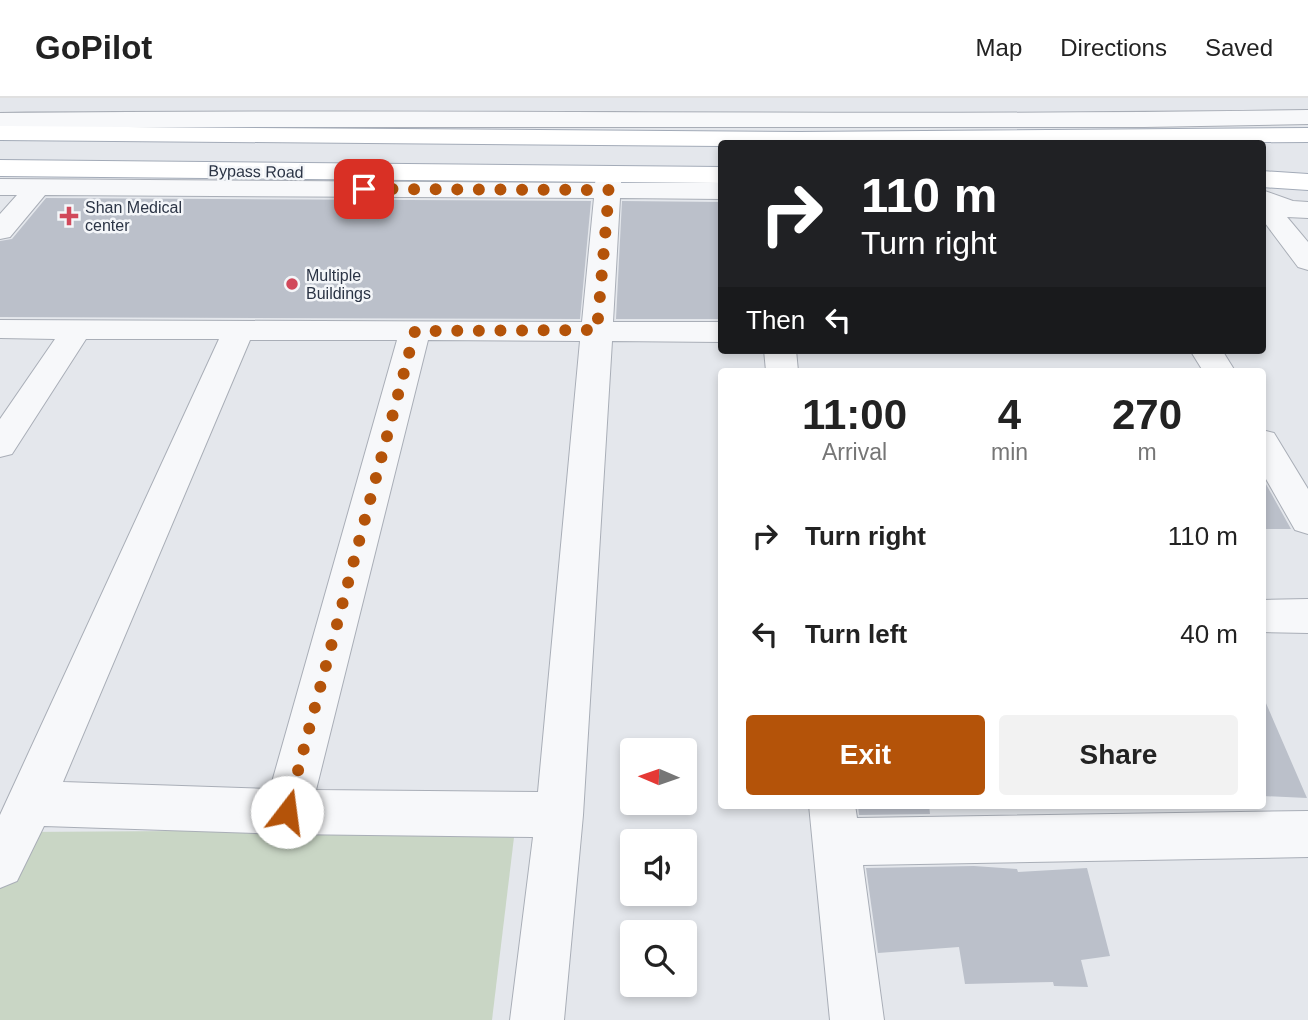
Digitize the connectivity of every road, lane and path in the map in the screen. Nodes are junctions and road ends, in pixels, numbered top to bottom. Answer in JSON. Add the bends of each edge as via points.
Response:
{"nodes":[{"id":1,"x":1064,"y":98,"type":"edge"},
{"id":2,"x":124,"y":108,"type":"edge"},
{"id":3,"x":1308,"y":117,"type":"edge"},
{"id":4,"x":624,"y":119,"type":"edge"},
{"id":5,"x":0,"y":120,"type":"edge"},
{"id":6,"x":1079,"y":122,"type":"junction"},
{"id":7,"x":0,"y":133,"type":"edge"},
{"id":8,"x":1308,"y":135,"type":"edge"},
{"id":9,"x":0,"y":168,"type":"edge"},
{"id":10,"x":718,"y":175,"type":"edge"},
{"id":11,"x":1266,"y":179,"type":"edge"},
{"id":12,"x":609,"y":182,"type":"junction"},
{"id":13,"x":1308,"y":182,"type":"edge"},
{"id":14,"x":0,"y":187,"type":"edge"},
{"id":15,"x":38,"y":187,"type":"junction"},
{"id":16,"x":718,"y":191,"type":"edge"},
{"id":17,"x":1266,"y":201,"type":"edge"},
{"id":18,"x":1266,"y":205,"type":"edge"},
{"id":19,"x":1308,"y":209,"type":"edge"},
{"id":20,"x":0,"y":231,"type":"edge"},
{"id":21,"x":1308,"y":261,"type":"edge"},
{"id":22,"x":0,"y":328,"type":"edge"},
{"id":23,"x":77,"y":329,"type":"junction"},
{"id":24,"x":239,"y":330,"type":"junction"},
{"id":25,"x":597,"y":330,"type":"junction"},
{"id":26,"x":415,"y":331,"type":"junction"},
{"id":27,"x":718,"y":332,"type":"edge"},
{"id":28,"x":0,"y":445,"type":"edge"},
{"id":29,"x":1266,"y":455,"type":"edge"},
{"id":30,"x":1308,"y":520,"type":"edge"},
{"id":31,"x":1266,"y":616,"type":"edge"},
{"id":32,"x":1308,"y":616,"type":"edge"},
{"id":33,"x":31,"y":803,"type":"junction"},
{"id":34,"x":287,"y":812,"type":"junction"},
{"id":35,"x":559,"y":816,"type":"junction"},
{"id":36,"x":834,"y":824,"type":"edge"},
{"id":37,"x":1308,"y":834,"type":"edge"},
{"id":38,"x":0,"y":864,"type":"edge"},
{"id":39,"x":537,"y":1020,"type":"edge"},
{"id":40,"x":857,"y":1020,"type":"edge"}],
"edges":[{"from":1,"to":6,"type":"street"},
{"from":2,"to":4,"type":"street"},
{"from":2,"to":5,"type":"street"},
{"from":3,"to":6,"type":"street"},
{"from":4,"to":6,"type":"street"},
{"from":4,"to":7,"type":"main road"},
{"from":4,"to":8,"type":"main road"},
{"from":9,"to":12,"type":"main road","name":"Bypass Road"},
{"from":10,"to":12,"type":"main road","name":"Bypass Road"},
{"from":11,"to":13,"type":"main road"},
{"from":12,"to":15,"type":"street"},
{"from":12,"to":16,"type":"street"},
{"from":12,"to":25,"type":"street"},
{"from":14,"to":15,"type":"street"},
{"from":15,"to":20,"type":"street"},
{"from":17,"to":19,"type":"street"},
{"from":18,"to":21,"type":"street"},
{"from":22,"to":23,"type":"street"},
{"from":23,"to":24,"type":"street"},
{"from":23,"to":28,"type":"street"},
{"from":24,"to":26,"type":"street"},
{"from":24,"to":33,"type":"street"},
{"from":25,"to":26,"type":"street"},
{"from":25,"to":27,"type":"street"},
{"from":25,"to":35,"type":"street"},
{"from":26,"to":34,"type":"street"},
{"from":29,"to":30,"type":"street"},
{"from":31,"to":32,"type":"street"},
{"from":33,"to":34,"type":"street"},
{"from":33,"to":38,"type":"street"},
{"from":34,"to":35,"type":"street"},
{"from":35,"to":39,"type":"street"},
{"from":36,"to":37,"type":"street"},
{"from":36,"to":40,"type":"street"}]}
